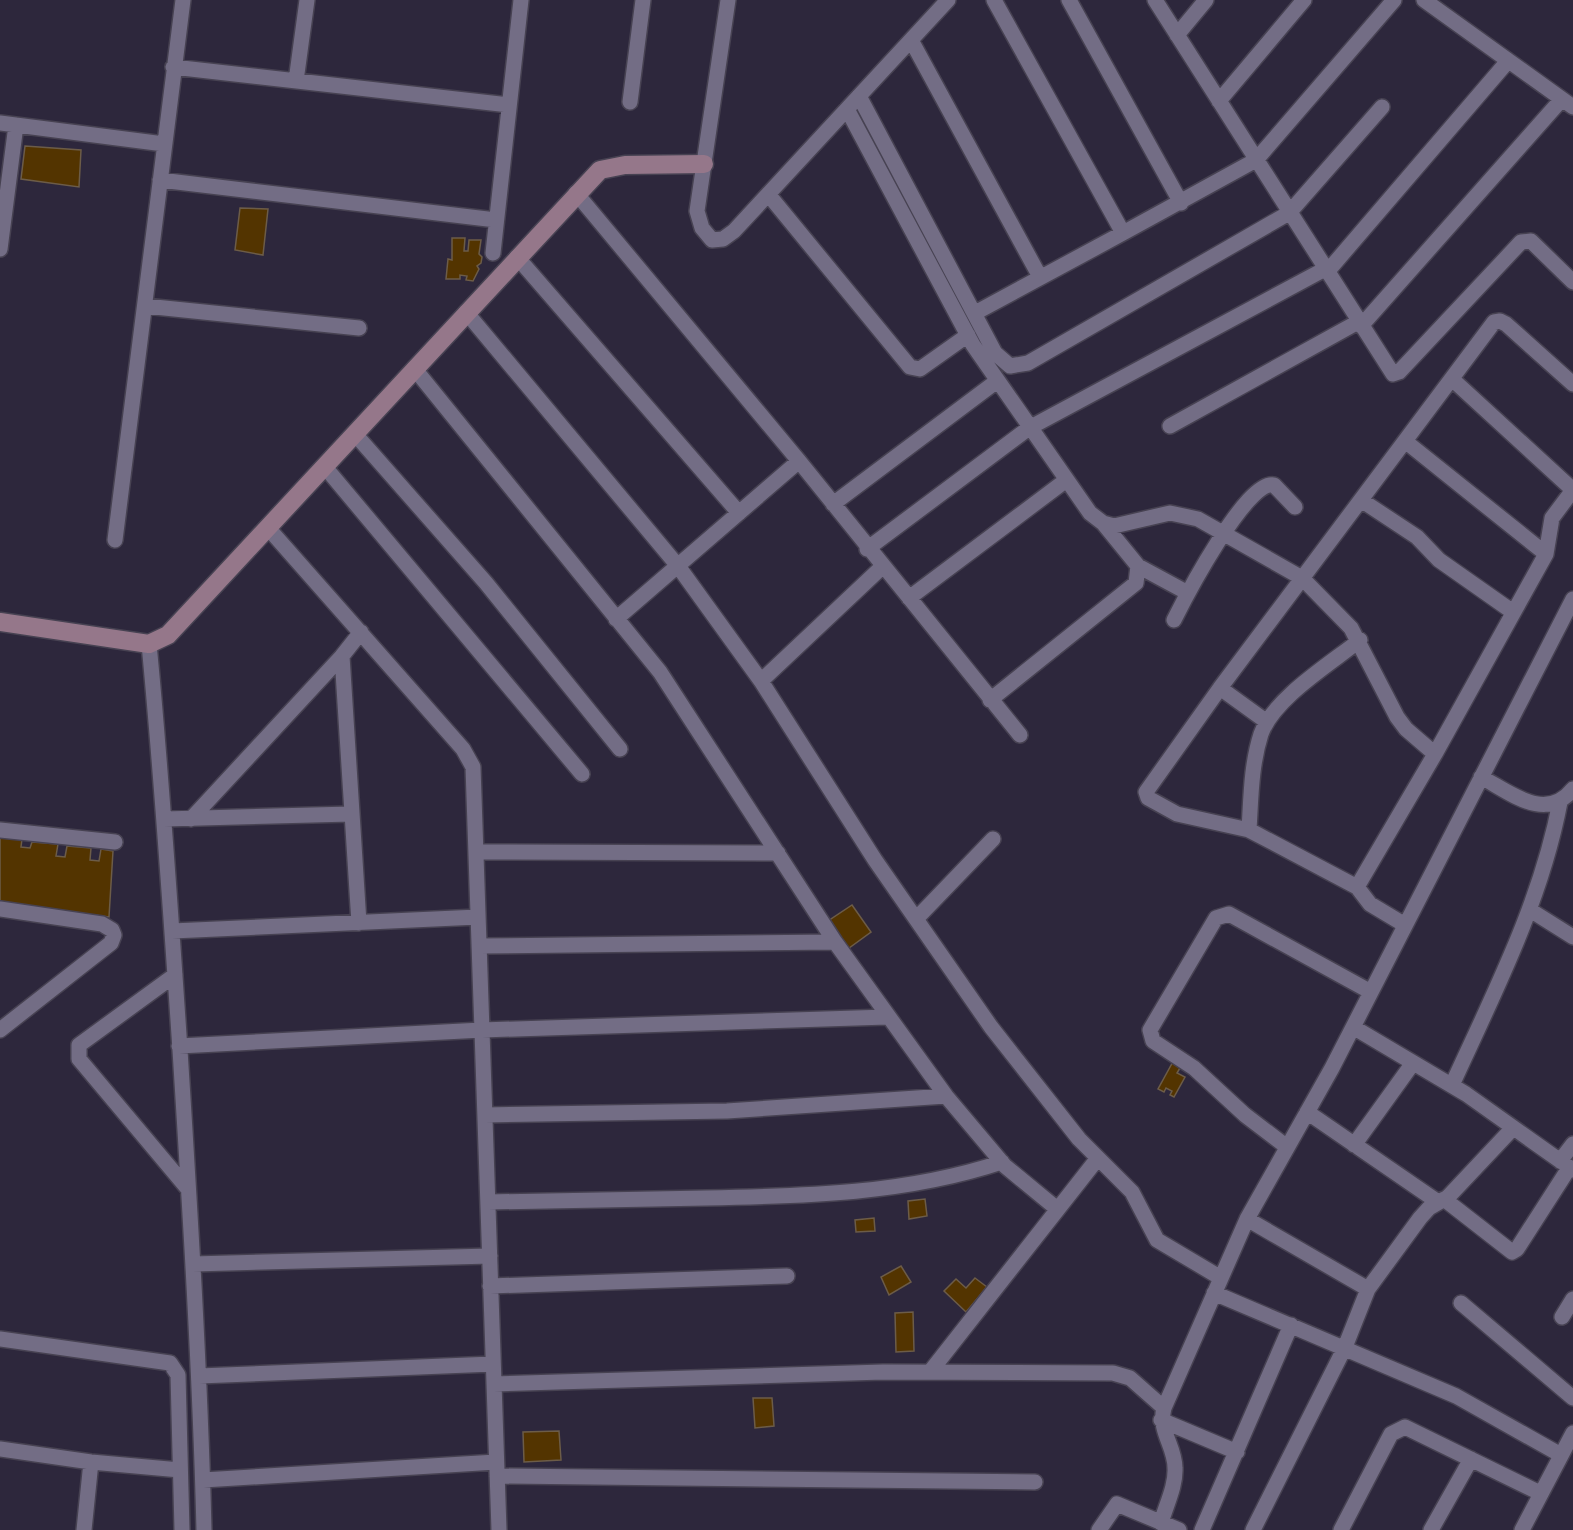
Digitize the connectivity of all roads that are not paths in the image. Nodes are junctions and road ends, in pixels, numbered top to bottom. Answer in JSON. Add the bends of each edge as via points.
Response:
{"nodes":[{"id":1,"x":183,"y":0,"type":"edge"},
{"id":2,"x":308,"y":0,"type":"edge"},
{"id":3,"x":521,"y":0,"type":"edge"},
{"id":4,"x":643,"y":0,"type":"edge"},
{"id":5,"x":728,"y":0,"type":"edge"},
{"id":6,"x":948,"y":0,"type":"edge"},
{"id":7,"x":994,"y":0,"type":"edge"},
{"id":8,"x":1069,"y":0,"type":"edge"},
{"id":9,"x":1155,"y":0,"type":"edge"},
{"id":10,"x":1206,"y":0,"type":"edge"},
{"id":11,"x":1304,"y":0,"type":"edge"},
{"id":12,"x":1394,"y":0,"type":"edge"},
{"id":13,"x":1424,"y":0,"type":"edge"},
{"id":14,"x":1177,"y":35,"type":"junction"},
{"id":15,"x":911,"y":40,"type":"junction"},
{"id":16,"x":1508,"y":61,"type":"junction"},
{"id":17,"x":173,"y":67,"type":"junction"},
{"id":18,"x":296,"y":81,"type":"junction"},
{"id":19,"x":859,"y":96,"type":"junction"},
{"id":20,"x":1219,"y":101,"type":"junction"},
{"id":21,"x":630,"y":102,"type":"dead end"},
{"id":22,"x":1568,"y":103,"type":"edge"},
{"id":23,"x":509,"y":105,"type":"junction"},
{"id":24,"x":1382,"y":107,"type":"dead end"},
{"id":25,"x":847,"y":109,"type":"junction"},
{"id":26,"x":0,"y":123,"type":"edge"},
{"id":27,"x":16,"y":125,"type":"junction"},
{"id":28,"x":164,"y":144,"type":"junction"},
{"id":29,"x":1256,"y":160,"type":"junction"},
{"id":30,"x":704,"y":164,"type":"junction"},
{"id":31,"x":160,"y":180,"type":"junction"},
{"id":32,"x":576,"y":193,"type":"junction"},
{"id":33,"x":768,"y":194,"type":"junction"},
{"id":34,"x":1181,"y":203,"type":"junction"},
{"id":35,"x":1289,"y":213,"type":"junction"},
{"id":36,"x":496,"y":220,"type":"junction"},
{"id":37,"x":1123,"y":233,"type":"junction"},
{"id":38,"x":0,"y":249,"type":"edge"},
{"id":39,"x":493,"y":253,"type":"dead end"},
{"id":40,"x":518,"y":256,"type":"junction"},
{"id":41,"x":1326,"y":271,"type":"junction"},
{"id":42,"x":1040,"y":277,"type":"junction"},
{"id":43,"x":1573,"y":282,"type":"edge"},
{"id":44,"x":146,"y":306,"type":"junction"},
{"id":45,"x":466,"y":312,"type":"junction"},
{"id":46,"x":975,"y":313,"type":"junction"},
{"id":47,"x":1360,"y":324,"type":"junction"},
{"id":48,"x":359,"y":328,"type":"dead end"},
{"id":49,"x":968,"y":335,"type":"junction"},
{"id":50,"x":414,"y":368,"type":"junction"},
{"id":51,"x":1452,"y":379,"type":"junction"},
{"id":52,"x":997,"y":381,"type":"junction"},
{"id":53,"x":1573,"y":384,"type":"edge"},
{"id":54,"x":1170,"y":426,"type":"dead end"},
{"id":55,"x":1029,"y":428,"type":"junction"},
{"id":56,"x":355,"y":434,"type":"junction"},
{"id":57,"x":1405,"y":441,"type":"junction"},
{"id":58,"x":799,"y":461,"type":"junction"},
{"id":59,"x":325,"y":467,"type":"junction"},
{"id":60,"x":1065,"y":481,"type":"junction"},
{"id":61,"x":1573,"y":490,"type":"edge"},
{"id":62,"x":1361,"y":500,"type":"junction"},
{"id":63,"x":833,"y":504,"type":"junction"},
{"id":64,"x":1295,"y":507,"type":"dead end"},
{"id":65,"x":739,"y":513,"type":"junction"},
{"id":66,"x":1103,"y":523,"type":"junction"},
{"id":67,"x":268,"y":529,"type":"junction"},
{"id":68,"x":1225,"y":532,"type":"junction"},
{"id":69,"x":115,"y":540,"type":"dead end"},
{"id":70,"x":867,"y":549,"type":"junction"},
{"id":71,"x":1546,"y":554,"type":"junction"},
{"id":72,"x":678,"y":566,"type":"junction"},
{"id":73,"x":1138,"y":566,"type":"junction"},
{"id":74,"x":882,"y":567,"type":"junction"},
{"id":75,"x":1302,"y":578,"type":"junction"},
{"id":76,"x":1188,"y":593,"type":"junction"},
{"id":77,"x":909,"y":598,"type":"junction"},
{"id":78,"x":1573,"y":599,"type":"edge"},
{"id":79,"x":1513,"y":612,"type":"junction"},
{"id":80,"x":616,"y":619,"type":"junction"},
{"id":81,"x":1174,"y":620,"type":"dead end"},
{"id":82,"x":0,"y":622,"type":"edge"},
{"id":83,"x":361,"y":632,"type":"junction"},
{"id":84,"x":1360,"y":640,"type":"junction"},
{"id":85,"x":149,"y":644,"type":"junction"},
{"id":86,"x":342,"y":656,"type":"junction"},
{"id":87,"x":761,"y":681,"type":"junction"},
{"id":88,"x":1220,"y":688,"type":"junction"},
{"id":89,"x":990,"y":700,"type":"junction"},
{"id":90,"x":1267,"y":722,"type":"junction"},
{"id":91,"x":1020,"y":735,"type":"dead end"},
{"id":92,"x":620,"y":749,"type":"dead end"},
{"id":93,"x":1435,"y":754,"type":"junction"},
{"id":94,"x":582,"y":774,"type":"dead end"},
{"id":95,"x":1481,"y":777,"type":"junction"},
{"id":96,"x":1573,"y":789,"type":"edge"},
{"id":97,"x":1560,"y":802,"type":"junction"},
{"id":98,"x":351,"y":814,"type":"junction"},
{"id":99,"x":164,"y":819,"type":"junction"},
{"id":100,"x":191,"y":819,"type":"junction"},
{"id":101,"x":0,"y":830,"type":"edge"},
{"id":102,"x":1249,"y":830,"type":"junction"},
{"id":103,"x":993,"y":839,"type":"dead end"},
{"id":104,"x":115,"y":842,"type":"dead end"},
{"id":105,"x":476,"y":852,"type":"junction"},
{"id":106,"x":778,"y":853,"type":"junction"},
{"id":107,"x":1357,"y":887,"type":"junction"},
{"id":108,"x":0,"y":909,"type":"edge"},
{"id":109,"x":1530,"y":910,"type":"junction"},
{"id":110,"x":478,"y":917,"type":"junction"},
{"id":111,"x":916,"y":919,"type":"junction"},
{"id":112,"x":359,"y":923,"type":"junction"},
{"id":113,"x":1405,"y":925,"type":"junction"},
{"id":114,"x":172,"y":931,"type":"junction"},
{"id":115,"x":1573,"y":937,"type":"edge"},
{"id":116,"x":835,"y":942,"type":"junction"},
{"id":117,"x":479,"y":946,"type":"junction"},
{"id":118,"x":175,"y":975,"type":"junction"},
{"id":119,"x":1371,"y":992,"type":"junction"},
{"id":120,"x":887,"y":1017,"type":"junction"},
{"id":121,"x":1353,"y":1027,"type":"junction"},
{"id":122,"x":0,"y":1030,"type":"edge"},
{"id":123,"x":482,"y":1030,"type":"junction"},
{"id":124,"x":179,"y":1046,"type":"junction"},
{"id":125,"x":1413,"y":1063,"type":"junction"},
{"id":126,"x":1452,"y":1085,"type":"junction"},
{"id":127,"x":946,"y":1096,"type":"junction"},
{"id":128,"x":1307,"y":1112,"type":"junction"},
{"id":129,"x":485,"y":1115,"type":"junction"},
{"id":130,"x":1513,"y":1128,"type":"junction"},
{"id":131,"x":1573,"y":1144,"type":"edge"},
{"id":132,"x":1354,"y":1145,"type":"junction"},
{"id":133,"x":1287,"y":1147,"type":"junction"},
{"id":134,"x":1098,"y":1158,"type":"junction"},
{"id":135,"x":1002,"y":1162,"type":"junction"},
{"id":136,"x":1567,"y":1166,"type":"edge"},
{"id":137,"x":188,"y":1190,"type":"junction"},
{"id":138,"x":1441,"y":1201,"type":"junction"},
{"id":139,"x":488,"y":1202,"type":"junction"},
{"id":140,"x":1056,"y":1208,"type":"junction"},
{"id":141,"x":1247,"y":1219,"type":"junction"},
{"id":142,"x":490,"y":1256,"type":"junction"},
{"id":143,"x":193,"y":1264,"type":"junction"},
{"id":144,"x":787,"y":1276,"type":"dead end"},
{"id":145,"x":1221,"y":1278,"type":"junction"},
{"id":146,"x":490,"y":1286,"type":"junction"},
{"id":147,"x":1368,"y":1289,"type":"junction"},
{"id":148,"x":1214,"y":1293,"type":"junction"},
{"id":149,"x":1573,"y":1299,"type":"edge"},
{"id":150,"x":1461,"y":1303,"type":"dead end"},
{"id":151,"x":1562,"y":1317,"type":"dead end"},
{"id":152,"x":1291,"y":1325,"type":"junction"},
{"id":153,"x":0,"y":1339,"type":"edge"},
{"id":154,"x":1345,"y":1347,"type":"junction"},
{"id":155,"x":493,"y":1364,"type":"junction"},
{"id":156,"x":930,"y":1372,"type":"junction"},
{"id":157,"x":199,"y":1376,"type":"junction"},
{"id":158,"x":494,"y":1384,"type":"junction"},
{"id":159,"x":1573,"y":1398,"type":"edge"},
{"id":160,"x":1162,"y":1414,"type":"junction"},
{"id":161,"x":1573,"y":1433,"type":"edge"},
{"id":162,"x":0,"y":1449,"type":"edge"},
{"id":163,"x":1237,"y":1452,"type":"junction"},
{"id":164,"x":1561,"y":1455,"type":"junction"},
{"id":165,"x":1471,"y":1459,"type":"junction"},
{"id":166,"x":91,"y":1462,"type":"junction"},
{"id":167,"x":497,"y":1469,"type":"junction"},
{"id":168,"x":180,"y":1470,"type":"junction"},
{"id":169,"x":202,"y":1480,"type":"junction"},
{"id":170,"x":1035,"y":1482,"type":"dead end"},
{"id":171,"x":1540,"y":1493,"type":"junction"},
{"id":172,"x":1161,"y":1523,"type":"junction"},
{"id":173,"x":84,"y":1530,"type":"edge"},
{"id":174,"x":182,"y":1530,"type":"edge"},
{"id":175,"x":204,"y":1530,"type":"edge"},
{"id":176,"x":499,"y":1530,"type":"edge"},
{"id":177,"x":1099,"y":1530,"type":"edge"},
{"id":178,"x":1179,"y":1530,"type":"edge"},
{"id":179,"x":1202,"y":1530,"type":"edge"},
{"id":180,"x":1253,"y":1530,"type":"edge"},
{"id":181,"x":1341,"y":1530,"type":"edge"},
{"id":182,"x":1431,"y":1530,"type":"edge"},
{"id":183,"x":1522,"y":1530,"type":"edge"}],
"edges":[{"from":1,"to":17,"type":"street"},
{"from":2,"to":18,"type":"street"},
{"from":3,"to":23,"type":"street"},
{"from":4,"to":21,"type":"street"},
{"from":5,"to":30,"type":"street"},
{"from":6,"to":15,"type":"street"},
{"from":7,"to":37,"type":"street"},
{"from":8,"to":34,"type":"street"},
{"from":9,"to":14,"type":"street"},
{"from":10,"to":14,"type":"street"},
{"from":11,"to":20,"type":"street"},
{"from":12,"to":29,"type":"street"},
{"from":13,"to":16,"type":"street"},
{"from":14,"to":20,"type":"street"},
{"from":15,"to":19,"type":"street"},
{"from":15,"to":42,"type":"street"},
{"from":16,"to":22,"type":"street"},
{"from":16,"to":41,"type":"street"},
{"from":17,"to":18,"type":"street"},
{"from":17,"to":28,"type":"street"},
{"from":18,"to":23,"type":"street"},
{"from":19,"to":25,"type":"street"},
{"from":19,"to":46,"type":"street"},
{"from":20,"to":29,"type":"street"},
{"from":22,"to":47,"type":"street"},
{"from":23,"to":36,"type":"street"},
{"from":24,"to":35,"type":"street"},
{"from":25,"to":33,"type":"street"},
{"from":25,"to":49,"type":"street"},
{"from":26,"to":27,"type":"street"},
{"from":27,"to":28,"type":"street"},
{"from":27,"to":38,"type":"street"},
{"from":28,"to":31,"type":"street"},
{"from":29,"to":34,"type":"street"},
{"from":29,"to":35,"type":"street"},
{"from":30,"to":32,"type":"street","via":[[625,165],[600,170]]},
{"from":30,"to":33,"type":"street","via":[[697,211],[702,228],[712,240],[723,239],[734,231]]},
{"from":31,"to":36,"type":"street"},
{"from":31,"to":44,"type":"street"},
{"from":32,"to":40,"type":"street"},
{"from":32,"to":58,"type":"street"},
{"from":33,"to":49,"type":"street","via":[[910,368],[920,369]]},
{"from":34,"to":37,"type":"street"},
{"from":35,"to":41,"type":"street"},
{"from":35,"to":46,"type":"street","via":[[1028,363],[1010,366],[995,353]]},
{"from":36,"to":39,"type":"street"},
{"from":37,"to":42,"type":"street"},
{"from":40,"to":45,"type":"street"},
{"from":40,"to":65,"type":"street"},
{"from":41,"to":47,"type":"street"},
{"from":41,"to":55,"type":"street"},
{"from":42,"to":46,"type":"street"},
{"from":43,"to":47,"type":"street","via":[[1531,241],[1521,242],[1396,374],[1390,371]]},
{"from":44,"to":48,"type":"street"},
{"from":44,"to":69,"type":"street"},
{"from":45,"to":50,"type":"street"},
{"from":45,"to":72,"type":"street"},
{"from":47,"to":54,"type":"street"},
{"from":49,"to":52,"type":"street"},
{"from":50,"to":56,"type":"street"},
{"from":50,"to":80,"type":"street"},
{"from":51,"to":53,"type":"street","via":[[1494,322],[1500,321]]},
{"from":51,"to":57,"type":"street"},
{"from":51,"to":61,"type":"street"},
{"from":52,"to":55,"type":"street"},
{"from":52,"to":63,"type":"street"},
{"from":55,"to":60,"type":"street"},
{"from":55,"to":70,"type":"street"},
{"from":56,"to":59,"type":"street"},
{"from":56,"to":92,"type":"street","via":[[486,583]]},
{"from":57,"to":62,"type":"street"},
{"from":57,"to":71,"type":"street"},
{"from":58,"to":63,"type":"street"},
{"from":58,"to":65,"type":"street"},
{"from":59,"to":67,"type":"street"},
{"from":59,"to":94,"type":"street"},
{"from":60,"to":66,"type":"street"},
{"from":60,"to":77,"type":"street"},
{"from":61,"to":71,"type":"street","via":[[1552,518]]},
{"from":62,"to":75,"type":"street"},
{"from":62,"to":79,"type":"street","via":[[1418,537],[1439,560]]},
{"from":63,"to":70,"type":"street"},
{"from":64,"to":68,"type":"street","via":[[1278,487],[1265,485],[1254,493]]},
{"from":65,"to":72,"type":"street"},
{"from":66,"to":68,"type":"street","via":[[1127,525],[1170,513],[1198,519]]},
{"from":66,"to":73,"type":"street"},
{"from":67,"to":83,"type":"street"},
{"from":67,"to":85,"type":"street","via":[[168,635]]},
{"from":68,"to":75,"type":"street"},
{"from":68,"to":76,"type":"street"},
{"from":70,"to":74,"type":"street"},
{"from":71,"to":79,"type":"street"},
{"from":72,"to":80,"type":"street"},
{"from":72,"to":87,"type":"street"},
{"from":73,"to":76,"type":"street"},
{"from":73,"to":89,"type":"street","via":[[1138,578],[1132,589]]},
{"from":74,"to":77,"type":"street"},
{"from":74,"to":87,"type":"street"},
{"from":75,"to":84,"type":"street"},
{"from":75,"to":88,"type":"street"},
{"from":76,"to":81,"type":"street"},
{"from":77,"to":89,"type":"street"},
{"from":78,"to":95,"type":"street"},
{"from":79,"to":93,"type":"street"},
{"from":80,"to":106,"type":"street","via":[[660,672]]},
{"from":82,"to":85,"type":"street"},
{"from":83,"to":86,"type":"street"},
{"from":83,"to":105,"type":"street","via":[[463,749],[473,767]]},
{"from":84,"to":90,"type":"street","via":[[1301,687]]},
{"from":84,"to":93,"type":"street","via":[[1397,717]]},
{"from":85,"to":99,"type":"street"},
{"from":86,"to":98,"type":"street"},
{"from":86,"to":100,"type":"street"},
{"from":87,"to":111,"type":"street"},
{"from":88,"to":90,"type":"street"},
{"from":88,"to":102,"type":"street","via":[[1146,795],[1177,814]]},
{"from":89,"to":91,"type":"street"},
{"from":90,"to":102,"type":"street","via":[[1253,767]]},
{"from":93,"to":107,"type":"street"},
{"from":95,"to":97,"type":"street","via":[[1533,804]]},
{"from":95,"to":113,"type":"street"},
{"from":96,"to":97,"type":"street"},
{"from":97,"to":109,"type":"street","via":[[1552,844]]},
{"from":98,"to":100,"type":"street"},
{"from":98,"to":112,"type":"street"},
{"from":99,"to":100,"type":"street"},
{"from":99,"to":114,"type":"street"},
{"from":101,"to":104,"type":"street"},
{"from":102,"to":107,"type":"street"},
{"from":103,"to":111,"type":"street"},
{"from":105,"to":106,"type":"street"},
{"from":105,"to":110,"type":"street"},
{"from":106,"to":116,"type":"street"},
{"from":107,"to":113,"type":"street","via":[[1370,904]]},
{"from":108,"to":122,"type":"street","via":[[102,924],[114,935],[111,943]]},
{"from":109,"to":115,"type":"street"},
{"from":109,"to":126,"type":"street"},
{"from":110,"to":112,"type":"street"},
{"from":110,"to":117,"type":"street"},
{"from":111,"to":134,"type":"street","via":[[991,1027]]},
{"from":112,"to":114,"type":"street"},
{"from":113,"to":119,"type":"street"},
{"from":114,"to":118,"type":"street"},
{"from":116,"to":117,"type":"street"},
{"from":116,"to":120,"type":"street"},
{"from":117,"to":123,"type":"street"},
{"from":118,"to":124,"type":"street"},
{"from":118,"to":137,"type":"street","via":[[79,1045],[77,1052]]},
{"from":119,"to":121,"type":"street"},
{"from":119,"to":133,"type":"street","via":[[1229,914],[1222,914],[1150,1030],[1153,1041],[1194,1068]]},
{"from":120,"to":123,"type":"street"},
{"from":120,"to":127,"type":"street"},
{"from":121,"to":125,"type":"street"},
{"from":121,"to":128,"type":"street"},
{"from":123,"to":124,"type":"street"},
{"from":123,"to":129,"type":"street"},
{"from":124,"to":137,"type":"street"},
{"from":125,"to":126,"type":"street"},
{"from":125,"to":132,"type":"street"},
{"from":126,"to":130,"type":"street"},
{"from":127,"to":129,"type":"street","via":[[727,1111]]},
{"from":127,"to":135,"type":"street"},
{"from":128,"to":132,"type":"street"},
{"from":128,"to":133,"type":"street"},
{"from":129,"to":139,"type":"street"},
{"from":130,"to":136,"type":"street"},
{"from":130,"to":138,"type":"street"},
{"from":131,"to":136,"type":"street"},
{"from":132,"to":138,"type":"street"},
{"from":133,"to":141,"type":"street"},
{"from":134,"to":140,"type":"street"},
{"from":134,"to":145,"type":"street","via":[[1132,1192],[1157,1240]]},
{"from":135,"to":139,"type":"street","via":[[974,1172],[878,1191]]},
{"from":135,"to":140,"type":"street"},
{"from":136,"to":138,"type":"street","via":[[1512,1252]]},
{"from":137,"to":143,"type":"street"},
{"from":138,"to":147,"type":"street","via":[[1420,1218]]},
{"from":139,"to":142,"type":"street"},
{"from":140,"to":156,"type":"street"},
{"from":141,"to":145,"type":"street"},
{"from":141,"to":147,"type":"street"},
{"from":142,"to":143,"type":"street"},
{"from":142,"to":146,"type":"street"},
{"from":143,"to":157,"type":"street"},
{"from":144,"to":146,"type":"street"},
{"from":145,"to":148,"type":"street"},
{"from":146,"to":155,"type":"street"},
{"from":147,"to":154,"type":"street"},
{"from":148,"to":152,"type":"street"},
{"from":148,"to":160,"type":"street"},
{"from":149,"to":151,"type":"street"},
{"from":150,"to":159,"type":"street"},
{"from":152,"to":154,"type":"street"},
{"from":152,"to":163,"type":"street"},
{"from":153,"to":168,"type":"street","via":[[170,1363],[178,1375]]},
{"from":154,"to":164,"type":"street","via":[[1456,1396]]},
{"from":154,"to":180,"type":"street"},
{"from":155,"to":157,"type":"street"},
{"from":155,"to":158,"type":"street"},
{"from":156,"to":158,"type":"street"},
{"from":156,"to":160,"type":"street","via":[[1113,1373],[1130,1378]]},
{"from":157,"to":169,"type":"street"},
{"from":158,"to":167,"type":"street"},
{"from":160,"to":163,"type":"street"},
{"from":160,"to":172,"type":"street","via":[[1175,1479]]},
{"from":161,"to":164,"type":"street"},
{"from":162,"to":166,"type":"street"},
{"from":163,"to":179,"type":"street"},
{"from":164,"to":171,"type":"street"},
{"from":165,"to":171,"type":"street"},
{"from":165,"to":181,"type":"street","via":[[1399,1428],[1391,1434]]},
{"from":165,"to":182,"type":"street"},
{"from":166,"to":168,"type":"street"},
{"from":166,"to":173,"type":"street"},
{"from":167,"to":169,"type":"street"},
{"from":167,"to":170,"type":"street"},
{"from":167,"to":176,"type":"street"},
{"from":168,"to":174,"type":"street"},
{"from":169,"to":175,"type":"street"},
{"from":171,"to":183,"type":"street"},
{"from":172,"to":177,"type":"street","via":[[1117,1504]]},
{"from":172,"to":178,"type":"street"}]}
